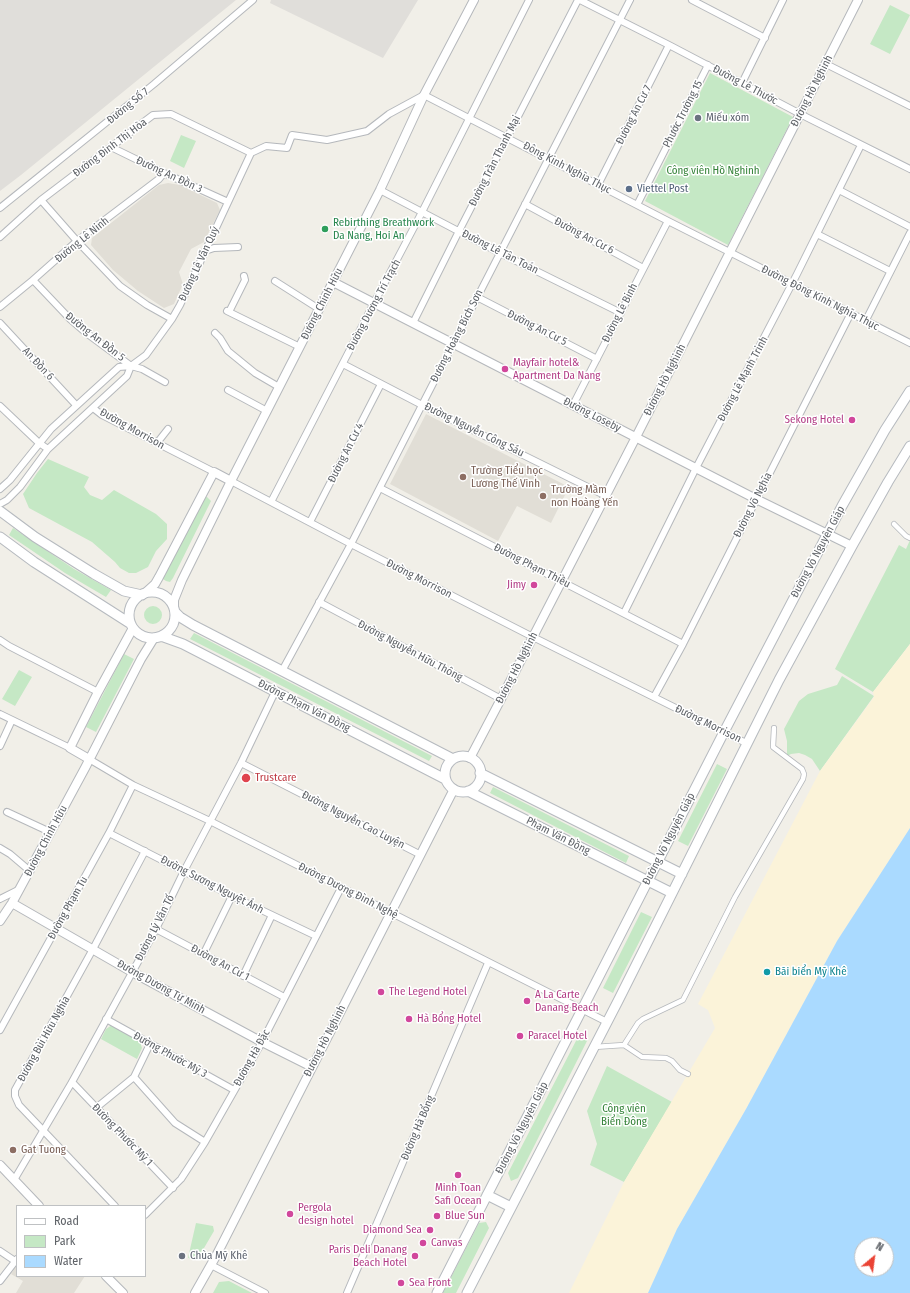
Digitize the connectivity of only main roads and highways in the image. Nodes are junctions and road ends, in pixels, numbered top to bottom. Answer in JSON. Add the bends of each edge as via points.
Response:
{"nodes":[{"id":1,"x":910,"y":391,"type":"edge"},
{"id":2,"x":910,"y":446,"type":"edge"},
{"id":3,"x":0,"y":511,"type":"edge"},
{"id":4,"x":0,"y":537,"type":"edge"},
{"id":5,"x":143,"y":594,"type":"junction"},
{"id":6,"x":174,"y":610,"type":"junction"},
{"id":7,"x":132,"y":626,"type":"junction"},
{"id":8,"x":158,"y":637,"type":"junction"},
{"id":9,"x":453,"y":758,"type":"junction"},
{"id":10,"x":480,"y":773,"type":"junction"},
{"id":11,"x":445,"y":779,"type":"junction"},
{"id":12,"x":468,"y":791,"type":"junction"},
{"id":13,"x":657,"y":862,"type":"junction"},
{"id":14,"x":682,"y":874,"type":"junction"},
{"id":15,"x":648,"y":881,"type":"junction"},
{"id":16,"x":672,"y":893,"type":"junction"},
{"id":17,"x":487,"y":1195,"type":"junction"},
{"id":18,"x":511,"y":1207,"type":"junction"},
{"id":19,"x":437,"y":1293,"type":"edge"},
{"id":20,"x":467,"y":1293,"type":"edge"}],
"edges":[{"from":1,"to":13,"type":"main road","name":"Đường Võ Nguyên Giáp","via":[[885,430],[828,534]]},
{"from":2,"to":14,"type":"main road","via":[[783,673]]},
{"from":3,"to":5,"type":"main road","via":[[35,537],[94,574],[124,591]]},
{"from":4,"to":7,"type":"main road"},
{"from":5,"to":6,"type":"main road","via":[[150,592],[168,598]]},
{"from":5,"to":7,"type":"main road","via":[[130,607]]},
{"from":6,"to":8,"type":"main road","via":[[175,618],[171,629]]},
{"from":6,"to":9,"type":"main road","name":"Đường Phạm Văn Đồng","via":[[193,625]]},
{"from":7,"to":8,"type":"main road","via":[[142,636]]},
{"from":8,"to":11,"type":"main road","name":"Đường Phạm Văn Đồng","via":[[183,644]]},
{"from":9,"to":10,"type":"main road","via":[[470,758],[479,766]]},
{"from":9,"to":11,"type":"main road","via":[[445,769]]},
{"from":10,"to":12,"type":"main road","via":[[479,782]]},
{"from":10,"to":13,"type":"main road","name":"Phạm Văn Đồng"},
{"from":11,"to":12,"type":"main road","via":[[454,789]]},
{"from":12,"to":15,"type":"main road","name":"Phạm Văn Đồng"},
{"from":13,"to":14,"type":"main road"},
{"from":13,"to":15,"type":"main road","name":"Đường Võ Nguyên Giáp"},
{"from":14,"to":16,"type":"main road"},
{"from":15,"to":16,"type":"main road"},
{"from":15,"to":17,"type":"main road","name":"Đường Võ Nguyên Giáp"},
{"from":16,"to":18,"type":"main road"},
{"from":17,"to":18,"type":"main road"},
{"from":17,"to":19,"type":"main road","name":"Đường Võ Nguyên Giáp"},
{"from":18,"to":20,"type":"main road"}]}
